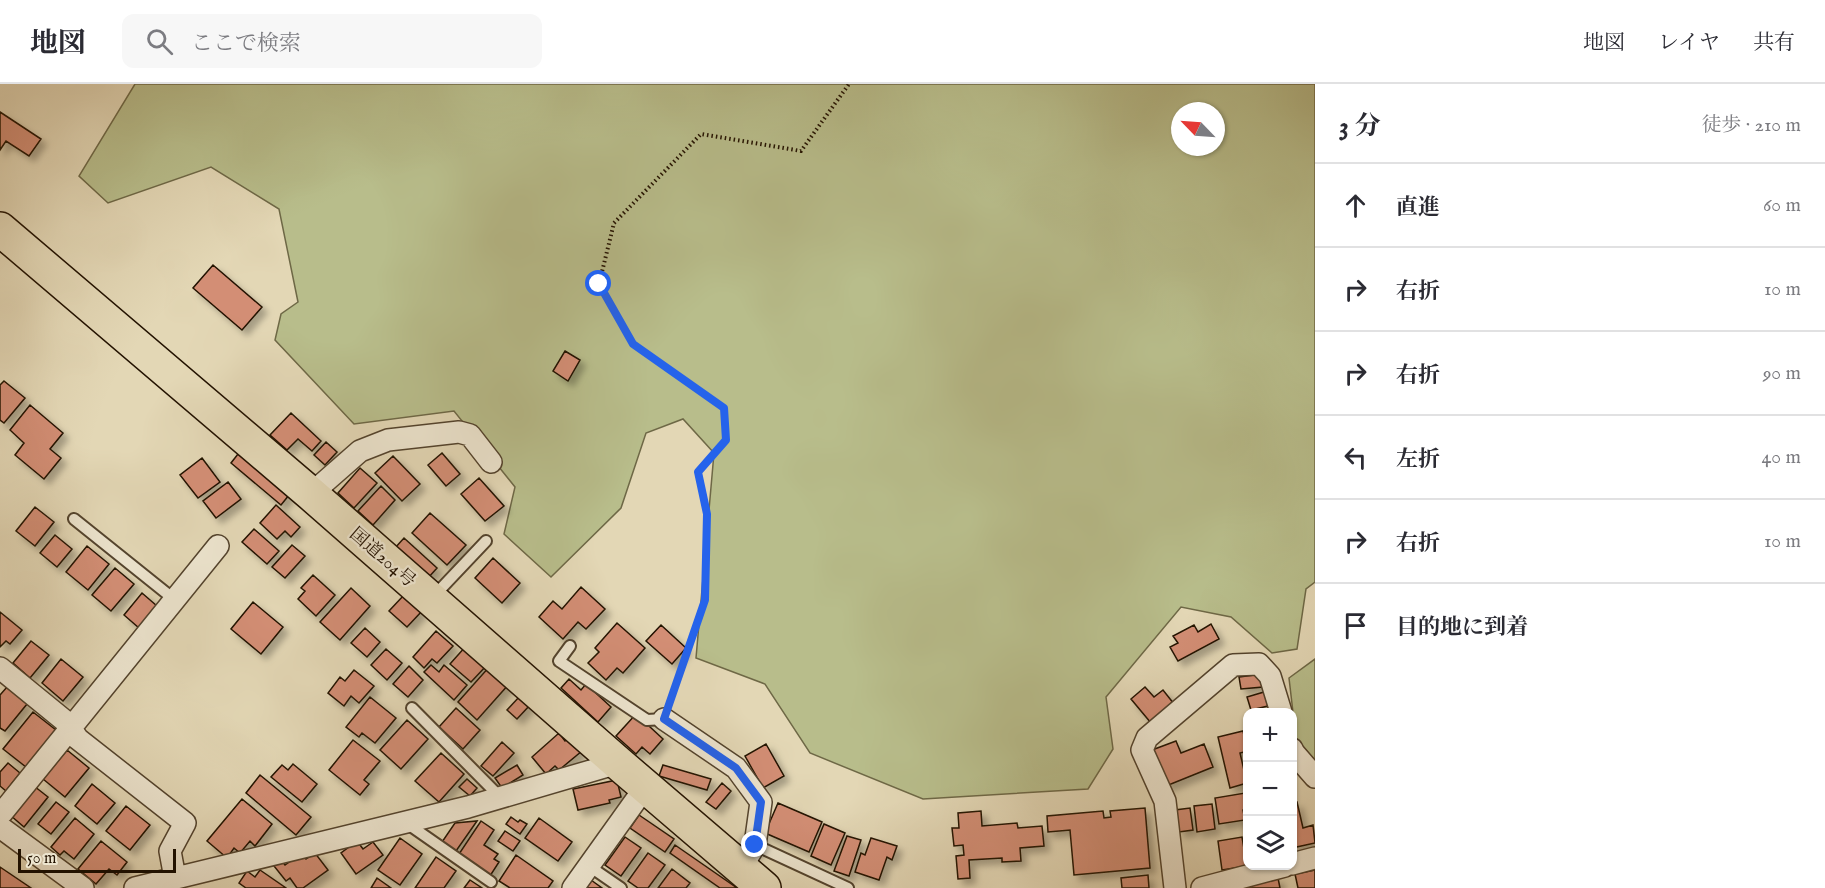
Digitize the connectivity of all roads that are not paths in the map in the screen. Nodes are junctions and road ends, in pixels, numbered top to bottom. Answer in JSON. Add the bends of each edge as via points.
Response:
{"nodes":[{"id":1,"x":0,"y":229,"type":"edge"},
{"id":2,"x":491,"y":462,"type":"dead end"},
{"id":3,"x":311,"y":494,"type":"junction"},
{"id":4,"x":74,"y":519,"type":"dead end"},
{"id":5,"x":486,"y":541,"type":"dead end"},
{"id":6,"x":218,"y":546,"type":"dead end"},
{"id":7,"x":430,"y":599,"type":"junction"},
{"id":8,"x":175,"y":600,"type":"junction"},
{"id":9,"x":570,"y":646,"type":"dead end"},
{"id":10,"x":0,"y":668,"type":"edge"},
{"id":11,"x":412,"y":708,"type":"dead end"},
{"id":12,"x":1280,"y":708,"type":"edge"},
{"id":13,"x":664,"y":719,"type":"joint"},
{"id":14,"x":71,"y":729,"type":"junction"},
{"id":15,"x":1297,"y":756,"type":"edge"},
{"id":16,"x":618,"y":763,"type":"junction"},
{"id":17,"x":1315,"y":777,"type":"edge"},
{"id":18,"x":646,"y":786,"type":"junction"},
{"id":19,"x":500,"y":797,"type":"junction"},
{"id":20,"x":1,"y":820,"type":"edge"},
{"id":21,"x":404,"y":822,"type":"junction"},
{"id":22,"x":1315,"y":858,"type":"edge"},
{"id":23,"x":1297,"y":863,"type":"edge"},
{"id":24,"x":589,"y":866,"type":"junction"},
{"id":25,"x":753,"y":867,"type":"edge"},
{"id":26,"x":1270,"y":870,"type":"edge"},
{"id":27,"x":175,"y":878,"type":"junction"},
{"id":28,"x":491,"y":882,"type":"dead end"},
{"id":29,"x":83,"y":888,"type":"edge"},
{"id":30,"x":135,"y":888,"type":"edge"},
{"id":31,"x":573,"y":888,"type":"edge"},
{"id":32,"x":621,"y":888,"type":"edge"},
{"id":33,"x":848,"y":888,"type":"edge"},
{"id":34,"x":1175,"y":888,"type":"edge"},
{"id":35,"x":1202,"y":888,"type":"edge"}],
"edges":[{"from":1,"to":3,"type":"highway","name":"国道204号"},
{"from":2,"to":3,"type":"street","via":[[470,435],[459,432],[388,440],[360,451]]},
{"from":3,"to":7,"type":"highway","name":"国道204号"},
{"from":4,"to":8,"type":"lane"},
{"from":5,"to":7,"type":"lane"},
{"from":6,"to":8,"type":"street"},
{"from":7,"to":16,"type":"highway","name":"国道204号"},
{"from":8,"to":14,"type":"street"},
{"from":9,"to":13,"type":"lane","via":[[559,661],[647,720]]},
{"from":10,"to":14,"type":"street"},
{"from":11,"to":19,"type":"lane"},
{"from":12,"to":34,"type":"street","via":[[1270,676],[1259,664],[1233,665],[1147,738],[1142,750],[1165,801]]},
{"from":13,"to":25,"type":"street","via":[[736,768],[761,802]]},
{"from":14,"to":20,"type":"street"},
{"from":14,"to":27,"type":"street","via":[[78,739],[185,823],[170,851]]},
{"from":15,"to":17,"type":"street"},
{"from":16,"to":18,"type":"highway","name":"国道204号"},
{"from":16,"to":19,"type":"street"},
{"from":18,"to":24,"type":"street"},
{"from":18,"to":25,"type":"highway","name":"国道204号"},
{"from":19,"to":21,"type":"street"},
{"from":20,"to":29,"type":"street"},
{"from":21,"to":27,"type":"street"},
{"from":21,"to":28,"type":"lane"},
{"from":22,"to":23,"type":"street"},
{"from":24,"to":31,"type":"street"},
{"from":24,"to":32,"type":"lane"},
{"from":25,"to":33,"type":"lane"},
{"from":26,"to":35,"type":"street"},
{"from":27,"to":30,"type":"street"}]}
